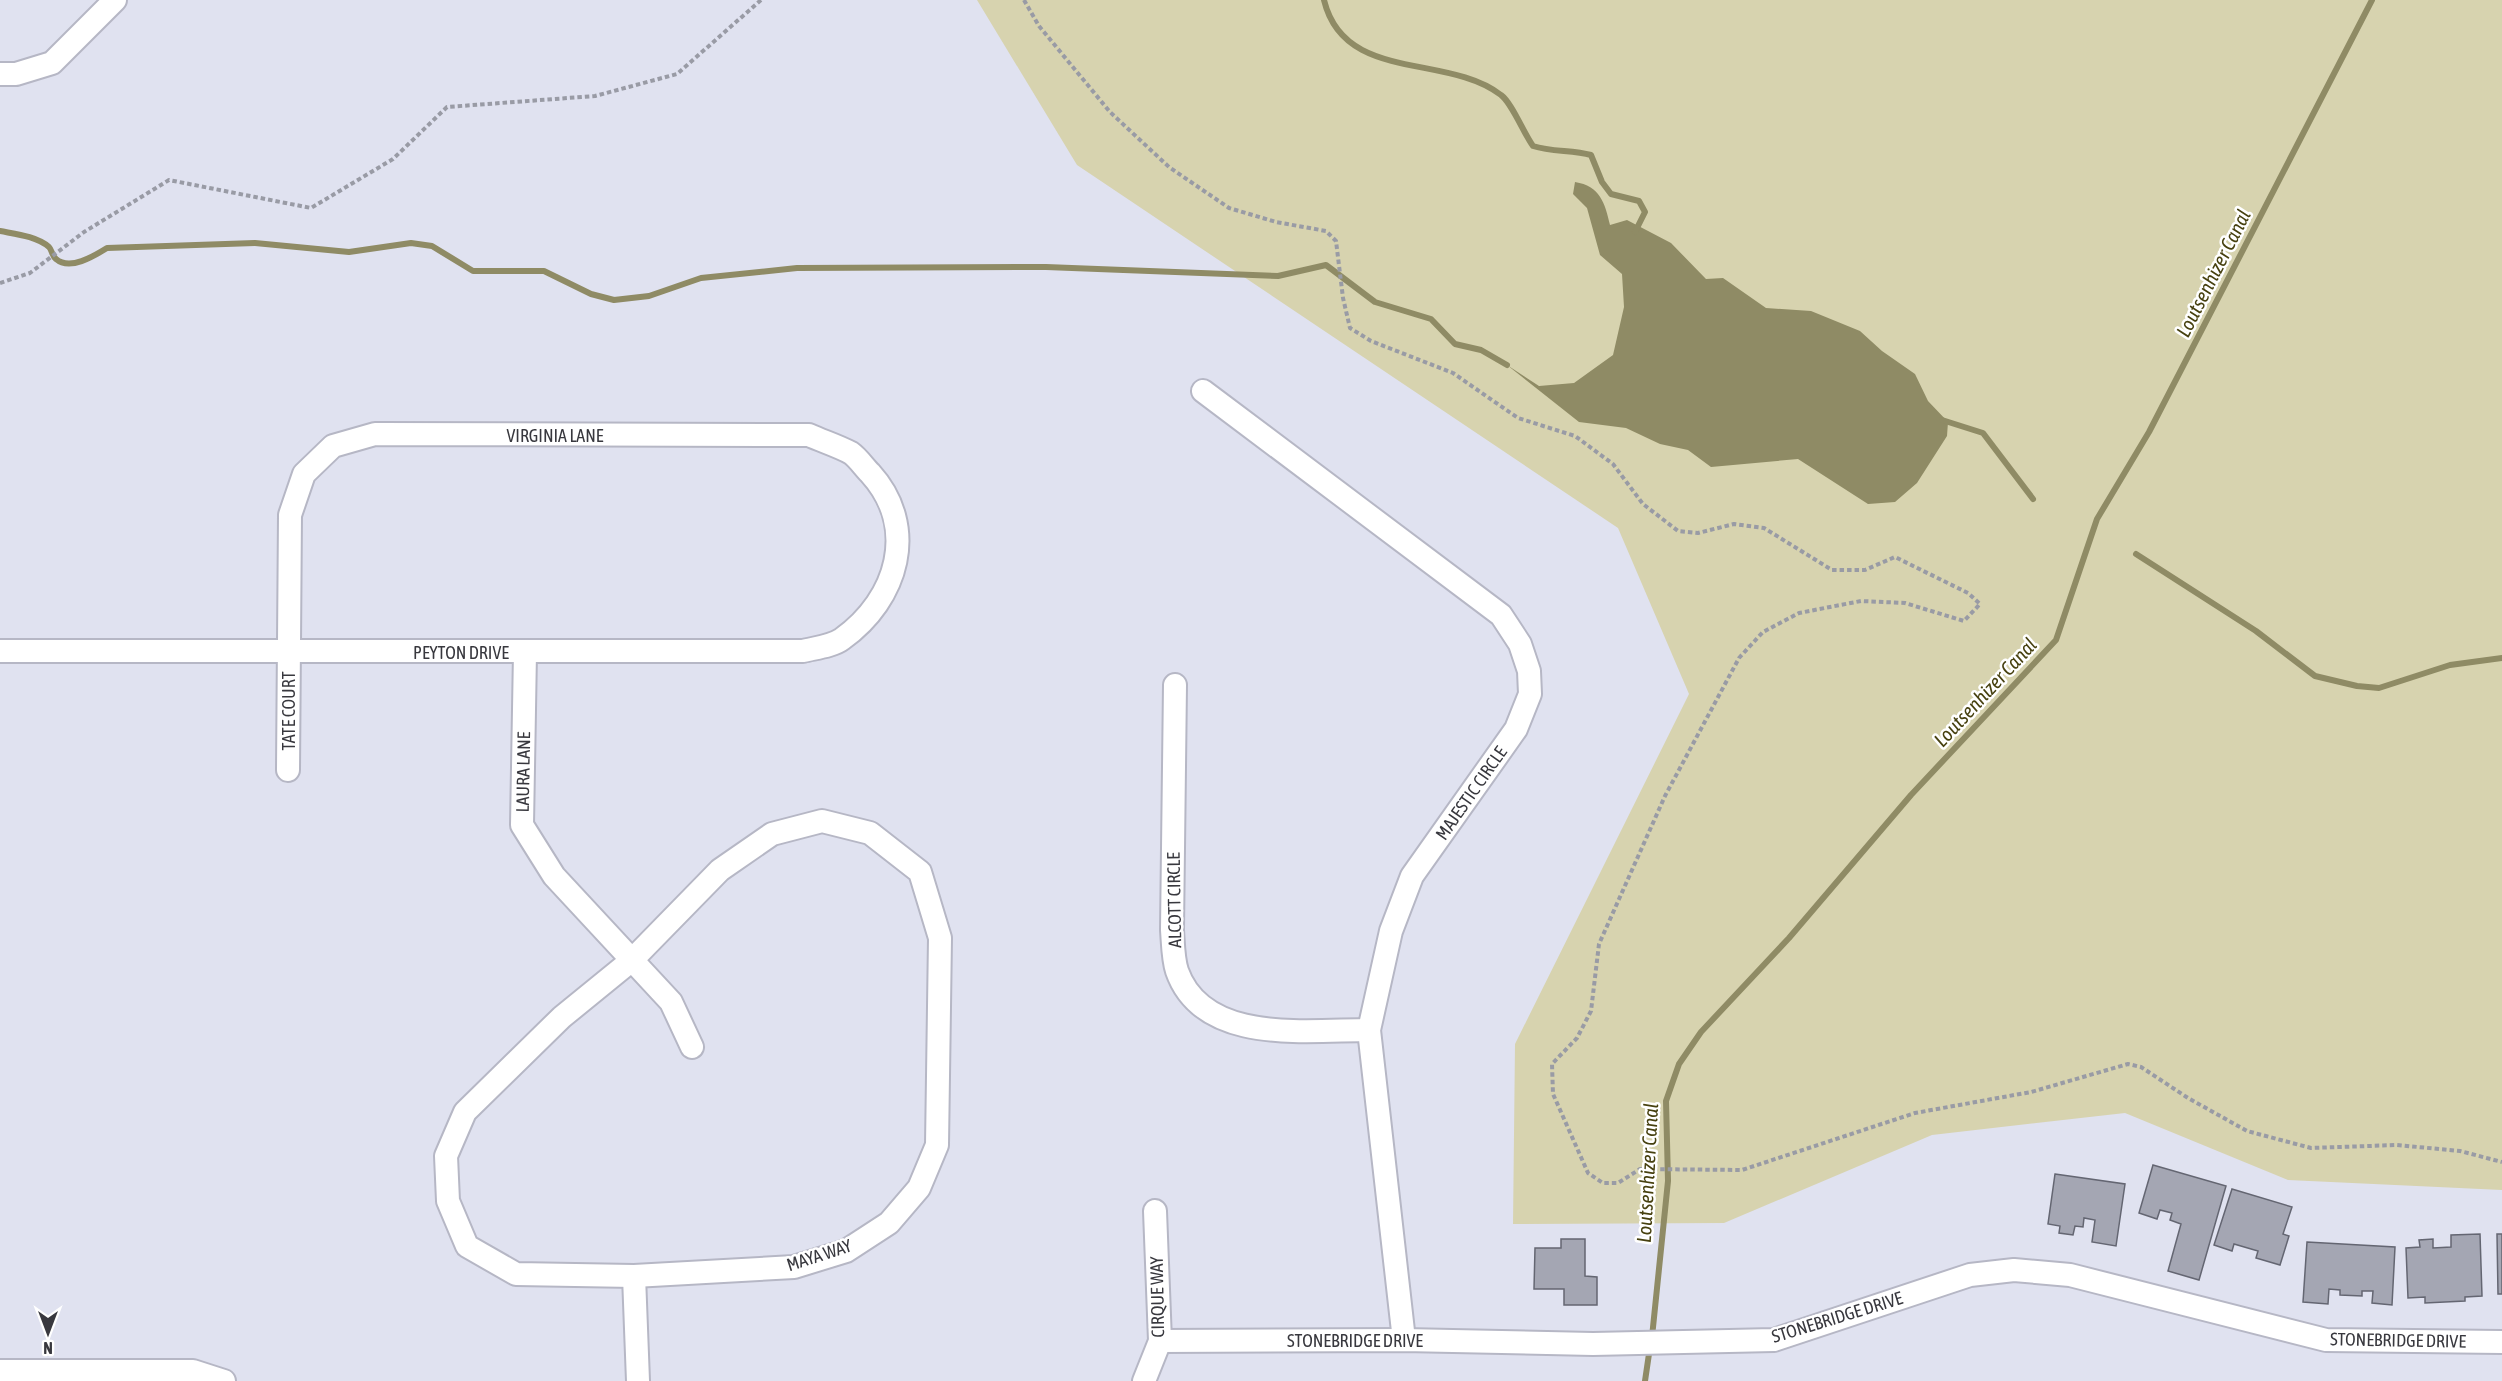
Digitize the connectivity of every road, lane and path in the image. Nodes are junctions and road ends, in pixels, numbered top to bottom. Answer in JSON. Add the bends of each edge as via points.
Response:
{"nodes":[{"id":1,"x":115,"y":0,"type":"edge"},
{"id":2,"x":761,"y":0,"type":"edge"},
{"id":3,"x":1024,"y":0,"type":"edge"},
{"id":4,"x":0,"y":74,"type":"edge"},
{"id":5,"x":0,"y":283,"type":"edge"},
{"id":6,"x":1203,"y":391,"type":"dead end"},
{"id":7,"x":892,"y":580,"type":"joint"},
{"id":8,"x":0,"y":651,"type":"edge"},
{"id":9,"x":289,"y":651,"type":"junction"},
{"id":10,"x":525,"y":652,"type":"junction"},
{"id":11,"x":1175,"y":685,"type":"dead end"},
{"id":12,"x":288,"y":770,"type":"dead end"},
{"id":13,"x":632,"y":960,"type":"junction"},
{"id":14,"x":1369,"y":1030,"type":"junction"},
{"id":15,"x":692,"y":1047,"type":"dead end"},
{"id":16,"x":2502,"y":1162,"type":"edge"},
{"id":17,"x":1155,"y":1211,"type":"dead end"},
{"id":18,"x":634,"y":1276,"type":"junction"},
{"id":19,"x":1404,"y":1340,"type":"junction"},
{"id":20,"x":1160,"y":1341,"type":"junction"},
{"id":21,"x":2502,"y":1342,"type":"edge"},
{"id":22,"x":0,"y":1371,"type":"edge"},
{"id":23,"x":70,"y":1376,"type":"edge"},
{"id":24,"x":224,"y":1381,"type":"edge"},
{"id":25,"x":638,"y":1381,"type":"edge"},
{"id":26,"x":1144,"y":1381,"type":"edge"}],
"edges":[{"from":1,"to":4,"type":"street","via":[[52,63],[16,74]]},
{"from":2,"to":5,"type":"path","via":[[677,74],[595,96],[447,107],[393,159],[311,208],[169,180],[84,232],[30,273]]},
{"from":3,"to":16,"type":"path","via":[[1039,26],[1110,112],[1168,167],[1229,208],[1326,231],[1336,241],[1350,328],[1371,341],[1453,373],[1518,418],[1575,436],[1613,464],[1644,504],[1678,531],[1698,533],[1734,524],[1764,528],[1832,570],[1865,570],[1895,557],[1968,593],[1980,604],[1964,621],[1905,603],[1861,601],[1799,614],[1763,632],[1739,658],[1665,796],[1599,944],[1591,1011],[1577,1038],[1552,1064],[1553,1094],[1588,1173],[1602,1183],[1618,1183],[1640,1169],[1654,1167],[1742,1170],[1915,1113],[2031,1092],[2128,1064],[2141,1067],[2247,1131],[2311,1148],[2397,1145],[2460,1150]]},
{"from":6,"to":14,"type":"street","name":"MAJESTIC CIRCLE","via":[[1501,615],[1520,644],[1529,671],[1530,694],[1516,729],[1412,876],[1391,931]]},
{"from":7,"to":9,"type":"street","name":"VIRGINIA LANE","via":[[898,549],[894,514],[880,485],[852,454],[809,435],[375,434],[333,446],[304,474],[290,515]]},
{"from":7,"to":10,"type":"street","name":"PEYTON DRIVE","via":[[871,613],[841,640],[803,651]]},
{"from":8,"to":9,"type":"street","name":"PEYTON DRIVE"},
{"from":9,"to":10,"type":"street","name":"PEYTON DRIVE"},
{"from":9,"to":12,"type":"street","name":"TATE COURT"},
{"from":10,"to":13,"type":"street","name":"LAURA LANE","via":[[522,825],[554,876]]},
{"from":11,"to":14,"type":"street","name":"ALCOTT CIRCLE","via":[[1172,930],[1177,970],[1190,994],[1217,1017],[1255,1029]]},
{"from":13,"to":15,"type":"street","name":"LAURA LANE","via":[[671,1002]]},
{"from":13,"to":18,"type":"street","name":"MAYA WAY","via":[[562,1017],[465,1112],[447,1156],[447,1201],[467,1246],[516,1274]]},
{"from":13,"to":18,"type":"street","name":"MAYA WAY","via":[[720,870],[772,834],[822,821],[870,833],[920,872],[940,938],[937,1145],[919,1188],[889,1223],[846,1251],[794,1267]]},
{"from":14,"to":19,"type":"street","name":"MAJESTIC CIRCLE"},
{"from":17,"to":20,"type":"street","name":"CIRQUE WAY"},
{"from":18,"to":25,"type":"street"},
{"from":19,"to":20,"type":"street","name":"STONEBRIDGE DRIVE"},
{"from":19,"to":21,"type":"street","name":"STONEBRIDGE DRIVE","via":[[1593,1344],[1774,1340],[1970,1275],[2014,1270],[2070,1275],[2326,1340]]},
{"from":20,"to":26,"type":"street","name":"CIRQUE WAY"},
{"from":22,"to":23,"type":"street"},
{"from":23,"to":24,"type":"street","via":[[194,1371]]}]}
